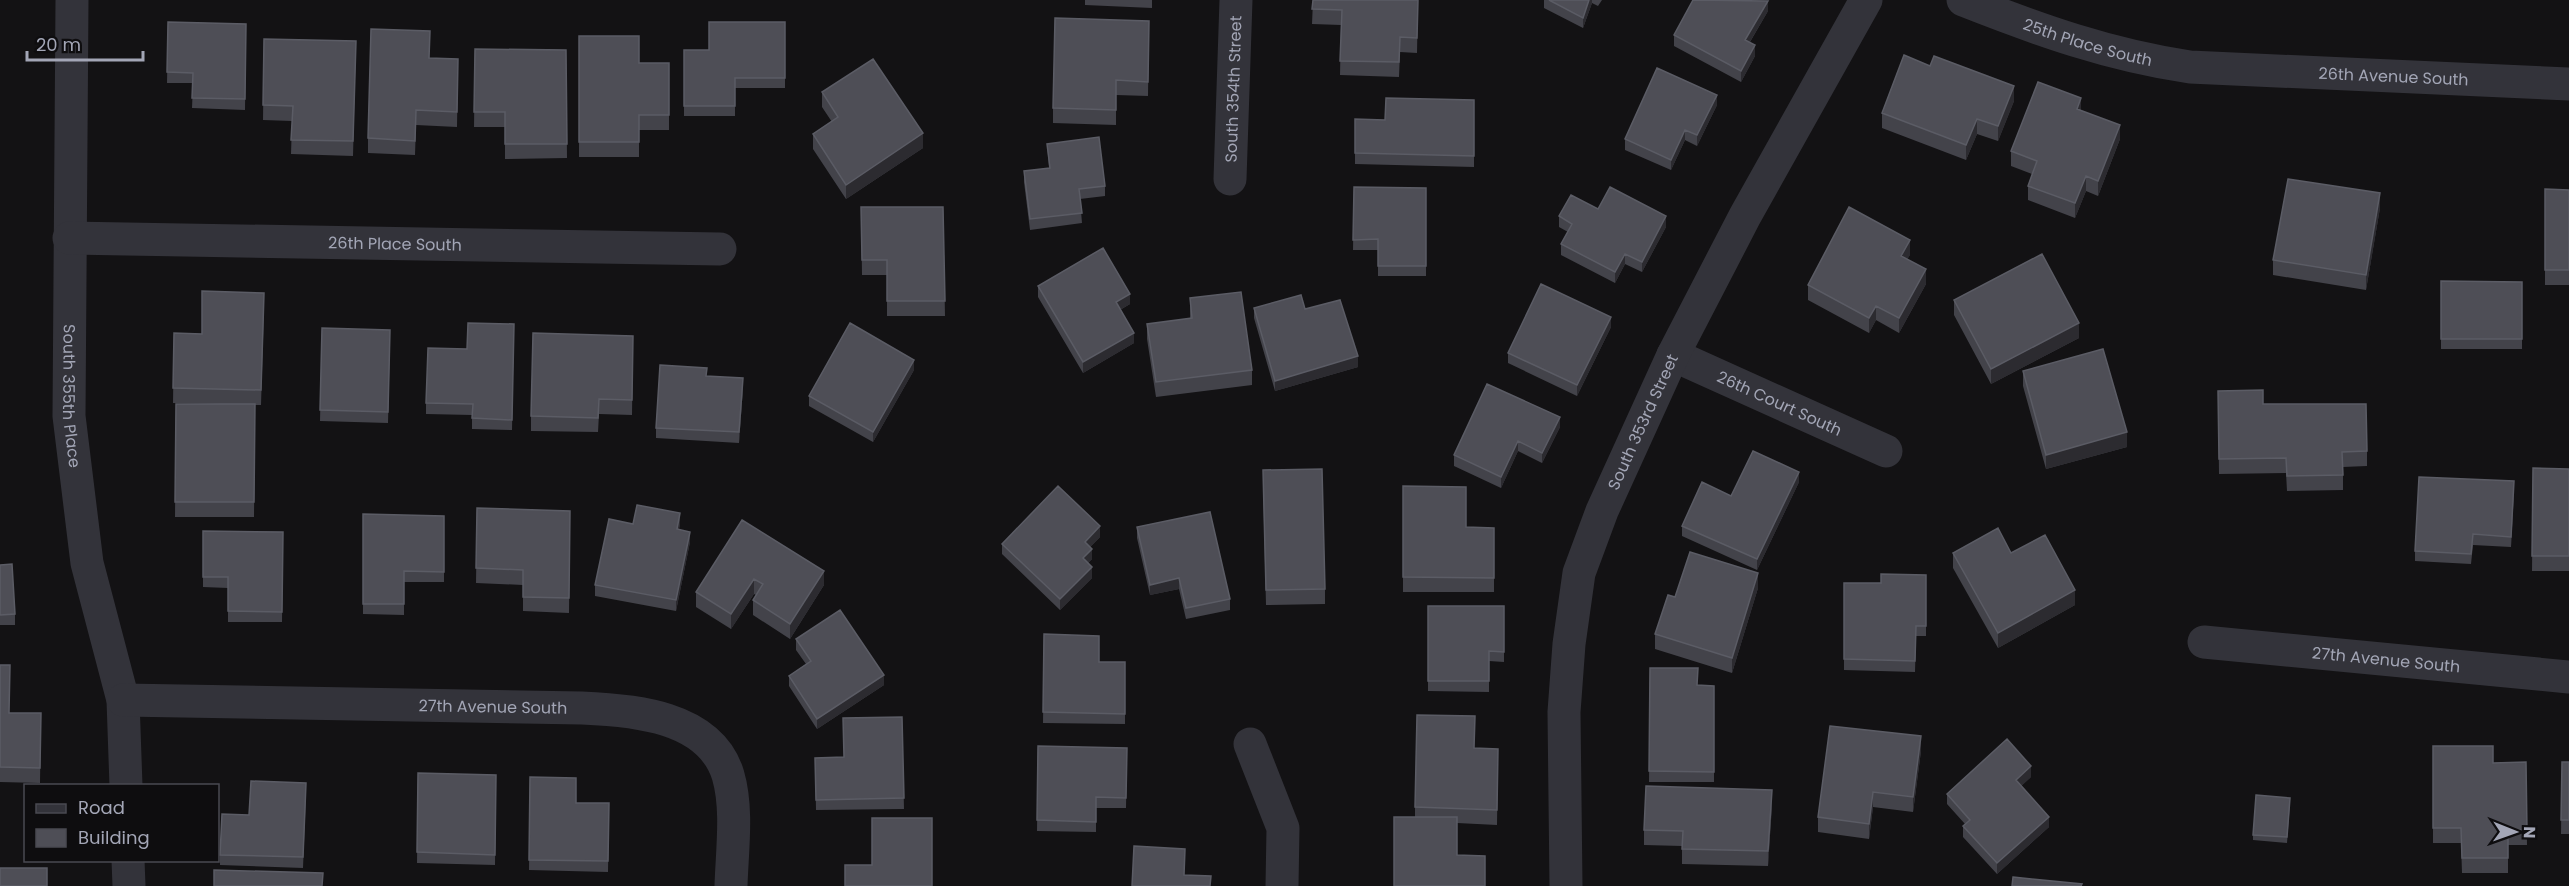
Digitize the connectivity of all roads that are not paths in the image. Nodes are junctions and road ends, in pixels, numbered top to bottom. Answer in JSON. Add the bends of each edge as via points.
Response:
{"nodes":[{"id":1,"x":72,"y":0,"type":"edge"},
{"id":2,"x":1236,"y":0,"type":"edge"},
{"id":3,"x":1866,"y":0,"type":"edge"},
{"id":4,"x":1963,"y":0,"type":"edge"},
{"id":5,"x":2217,"y":69,"type":"joint"},
{"id":6,"x":2569,"y":84,"type":"edge"},
{"id":7,"x":1230,"y":179,"type":"dead end"},
{"id":8,"x":69,"y":238,"type":"junction"},
{"id":9,"x":720,"y":249,"type":"dead end"},
{"id":10,"x":1673,"y":355,"type":"junction"},
{"id":11,"x":1886,"y":451,"type":"dead end"},
{"id":12,"x":2204,"y":642,"type":"dead end"},
{"id":13,"x":2569,"y":677,"type":"edge"},
{"id":14,"x":123,"y":700,"type":"junction"},
{"id":15,"x":1250,"y":744,"type":"dead end"},
{"id":16,"x":126,"y":784,"type":"edge"},
{"id":17,"x":128,"y":862,"type":"edge"},
{"id":18,"x":129,"y":886,"type":"edge"},
{"id":19,"x":731,"y":886,"type":"edge"},
{"id":20,"x":1282,"y":886,"type":"edge"},
{"id":21,"x":1566,"y":886,"type":"edge"}],
"edges":[{"from":1,"to":8,"type":"street","name":"South 355th Place"},
{"from":2,"to":7,"type":"street","name":"South 354th Street"},
{"from":3,"to":10,"type":"street","name":"South 353rd Street","via":[[1745,216]]},
{"from":4,"to":5,"type":"street","name":"25th Place South","via":[[2096,48],[2135,58]]},
{"from":5,"to":6,"type":"street","name":"26th Avenue South"},
{"from":8,"to":9,"type":"street","name":"26th Place South"},
{"from":8,"to":14,"type":"street","name":"South 355th Place","via":[[69,416],[76,492],[87,562]]},
{"from":10,"to":11,"type":"street","name":"26th Court South"},
{"from":10,"to":21,"type":"street","name":"South 353rd Street","via":[[1602,511],[1580,573],[1564,712]]},
{"from":12,"to":13,"type":"street","name":"27th Avenue South"},
{"from":14,"to":16,"type":"street","name":"South 355th Place"},
{"from":14,"to":19,"type":"street","name":"27th Avenue South","via":[[604,708],[666,720],[701,738],[726,769],[733,815]]},
{"from":15,"to":20,"type":"street","via":[[1283,828]]},
{"from":17,"to":18,"type":"street"}]}
